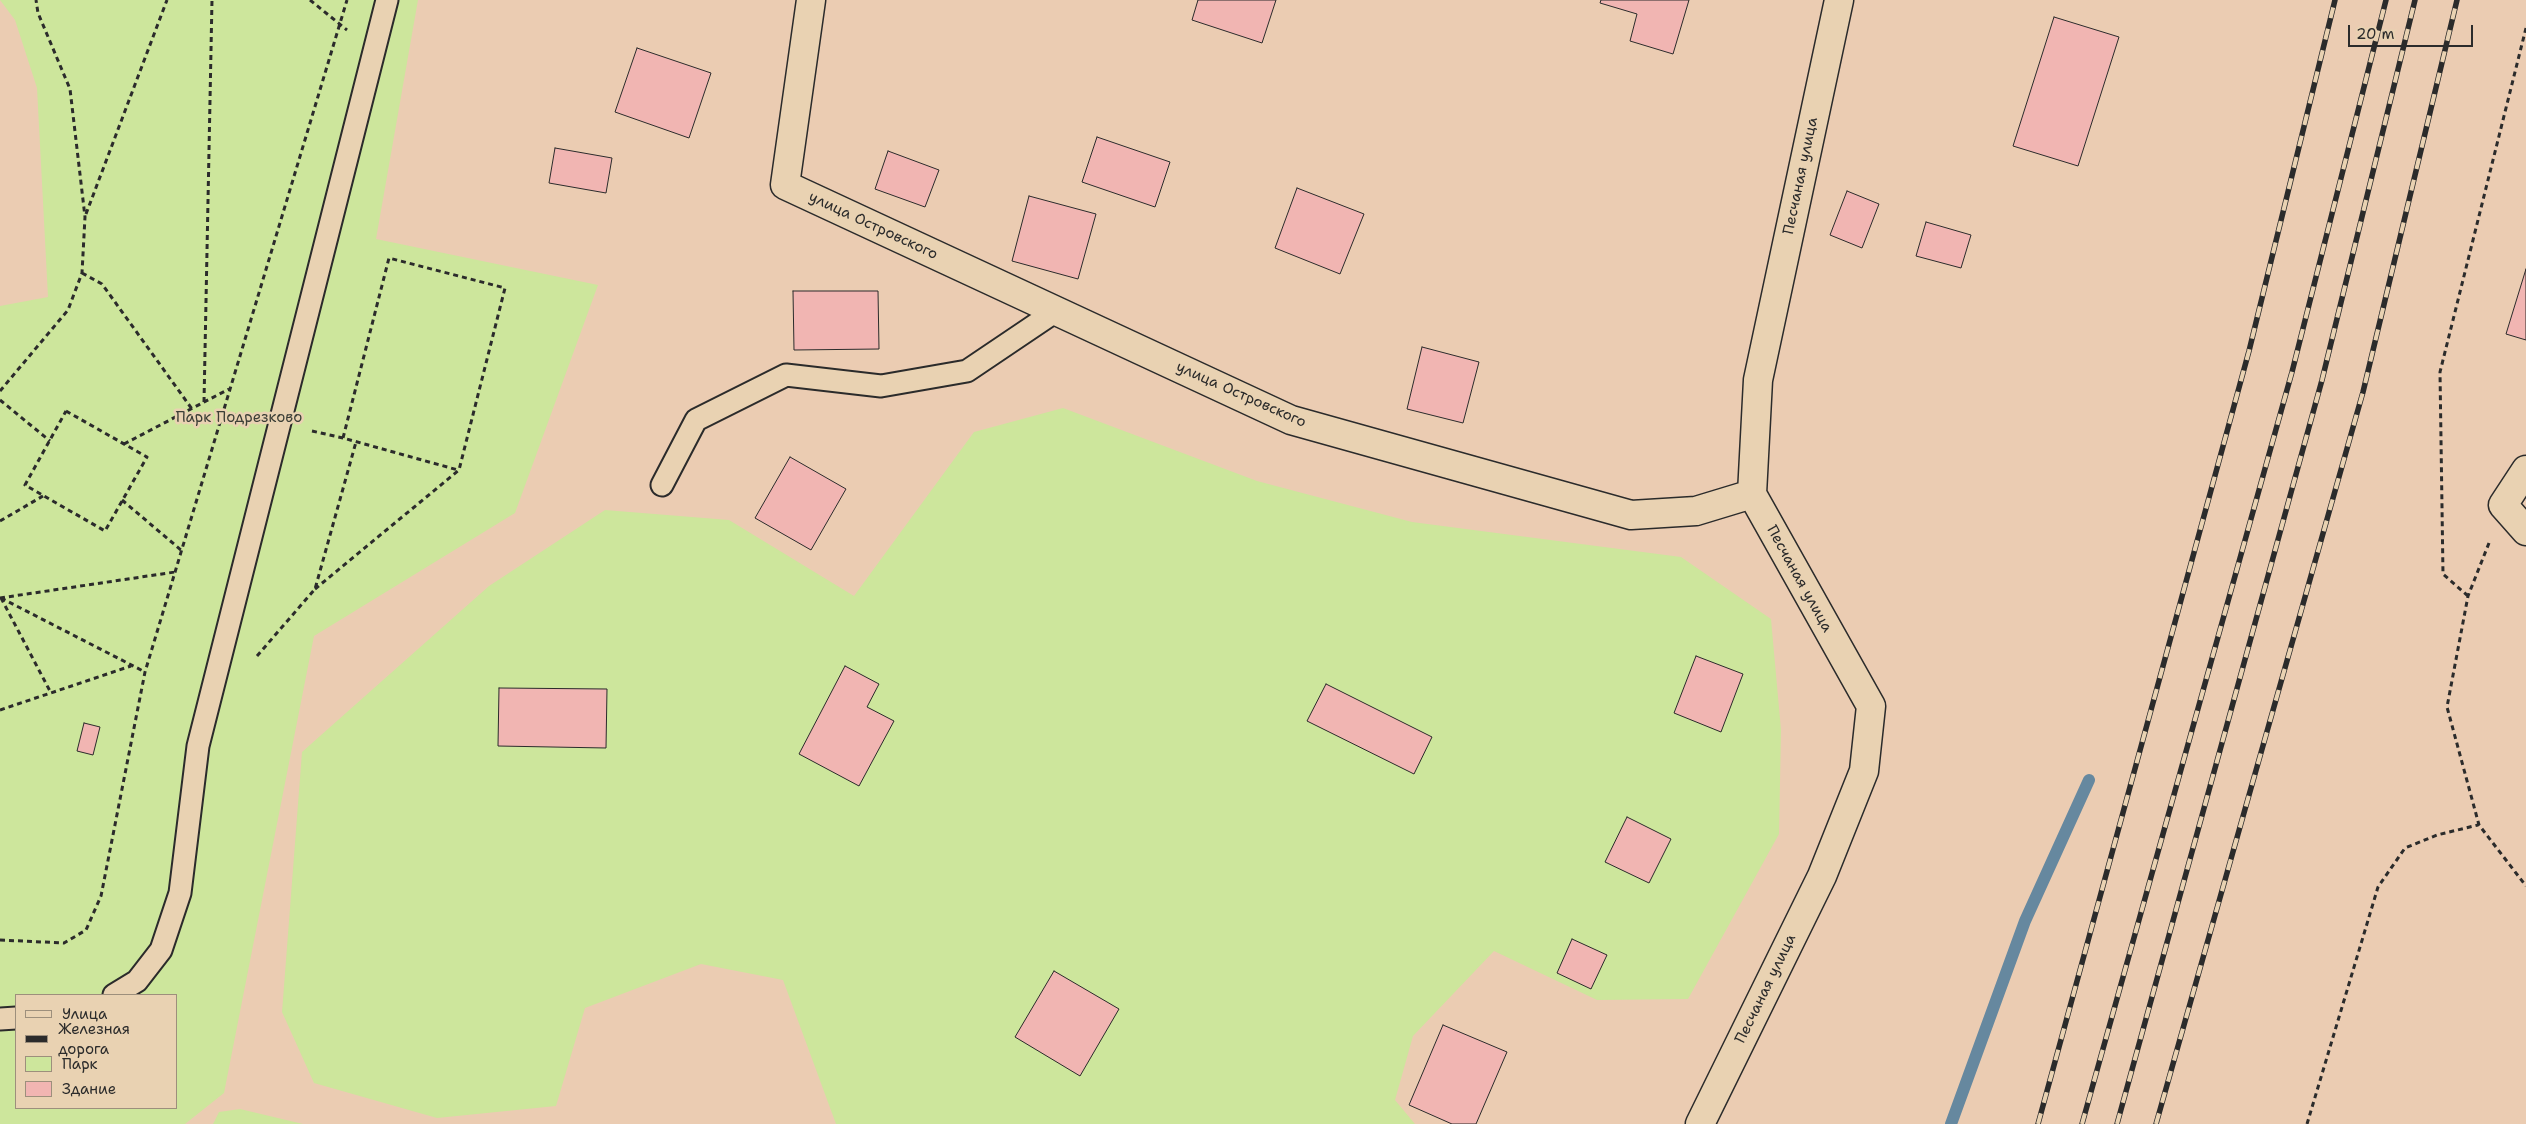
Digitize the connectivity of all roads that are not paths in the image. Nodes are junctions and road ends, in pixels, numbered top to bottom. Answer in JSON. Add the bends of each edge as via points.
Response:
{"nodes":[{"id":1,"x":387,"y":0,"type":"edge"},
{"id":2,"x":811,"y":0,"type":"edge"},
{"id":3,"x":1839,"y":0,"type":"edge"},
{"id":4,"x":1056,"y":311,"type":"junction"},
{"id":5,"x":2526,"y":470,"type":"edge"},
{"id":6,"x":662,"y":485,"type":"dead end"},
{"id":7,"x":1752,"y":494,"type":"junction"},
{"id":8,"x":2526,"y":531,"type":"edge"},
{"id":9,"x":116,"y":994,"type":"edge"},
{"id":10,"x":15,"y":1018,"type":"edge"},
{"id":11,"x":0,"y":1019,"type":"edge"},
{"id":12,"x":1700,"y":1124,"type":"edge"}],
"edges":[{"from":1,"to":9,"type":"lane","via":[[198,746],[180,893],[161,950],[137,981]]},
{"from":2,"to":4,"type":"street","name":"улица Островского","via":[[785,185]]},
{"from":3,"to":7,"type":"street","name":"Песчаная улица","via":[[1758,380]]},
{"from":4,"to":6,"type":"lane","via":[[967,371],[881,386],[786,375],[696,420]]},
{"from":4,"to":7,"type":"street","name":"улица Островского","via":[[1291,420],[1631,515],[1696,511]]},
{"from":5,"to":8,"type":"street","via":[[2503,505]]},
{"from":7,"to":12,"type":"street","name":"Песчаная улица","via":[[1871,706],[1864,771],[1822,876]]},
{"from":10,"to":11,"type":"lane"}]}
